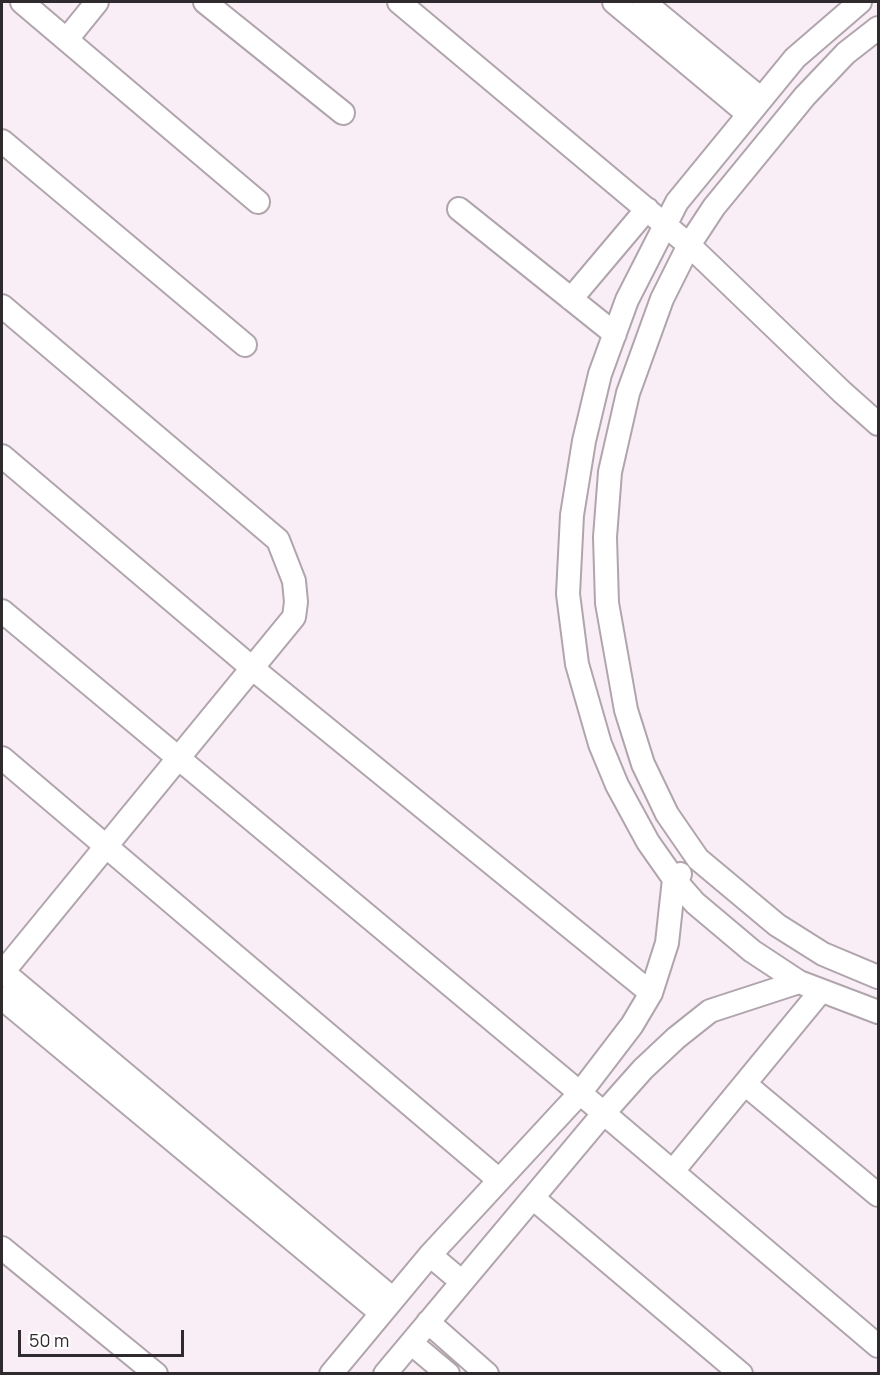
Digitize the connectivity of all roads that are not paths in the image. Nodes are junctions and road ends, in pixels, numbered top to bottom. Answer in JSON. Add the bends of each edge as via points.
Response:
{"nodes":[{"id":1,"x":22,"y":2,"type":"edge"},
{"id":2,"x":98,"y":2,"type":"edge"},
{"id":3,"x":205,"y":2,"type":"edge"},
{"id":4,"x":399,"y":2,"type":"edge"},
{"id":5,"x":614,"y":2,"type":"edge"},
{"id":6,"x":644,"y":2,"type":"edge"},
{"id":7,"x":859,"y":2,"type":"edge"},
{"id":8,"x":879,"y":28,"type":"edge"},
{"id":9,"x":67,"y":39,"type":"junction"},
{"id":10,"x":754,"y":106,"type":"junction"},
{"id":11,"x":343,"y":113,"type":"dead end"},
{"id":12,"x":2,"y":141,"type":"edge"},
{"id":13,"x":258,"y":202,"type":"dead end"},
{"id":14,"x":647,"y":208,"type":"junction"},
{"id":15,"x":459,"y":209,"type":"dead end"},
{"id":16,"x":665,"y":224,"type":"junction"},
{"id":17,"x":689,"y":245,"type":"junction"},
{"id":18,"x":571,"y":299,"type":"junction"},
{"id":19,"x":2,"y":306,"type":"edge"},
{"id":20,"x":615,"y":334,"type":"junction"},
{"id":21,"x":245,"y":345,"type":"dead end"},
{"id":22,"x":879,"y":424,"type":"edge"},
{"id":23,"x":2,"y":456,"type":"edge"},
{"id":24,"x":571,"y":537,"type":"junction"},
{"id":25,"x":605,"y":537,"type":"junction"},
{"id":26,"x":2,"y":611,"type":"edge"},
{"id":27,"x":252,"y":668,"type":"junction"},
{"id":28,"x":2,"y":758,"type":"edge"},
{"id":29,"x":178,"y":758,"type":"junction"},
{"id":30,"x":106,"y":846,"type":"junction"},
{"id":31,"x":698,"y":859,"type":"junction"},
{"id":32,"x":675,"y":879,"type":"junction"},
{"id":33,"x":2,"y":971,"type":"edge"},
{"id":34,"x":879,"y":976,"type":"edge"},
{"id":35,"x":799,"y":982,"type":"junction"},
{"id":36,"x":821,"y":991,"type":"junction"},
{"id":37,"x":651,"y":993,"type":"junction"},
{"id":38,"x":2,"y":998,"type":"edge"},
{"id":39,"x":879,"y":1012,"type":"edge"},
{"id":40,"x":745,"y":1084,"type":"junction"},
{"id":41,"x":580,"y":1093,"type":"junction"},
{"id":42,"x":603,"y":1114,"type":"junction"},
{"id":43,"x":672,"y":1171,"type":"junction"},
{"id":44,"x":499,"y":1180,"type":"junction"},
{"id":45,"x":879,"y":1195,"type":"edge"},
{"id":46,"x":533,"y":1198,"type":"junction"},
{"id":47,"x":2,"y":1248,"type":"edge"},
{"id":48,"x":430,"y":1255,"type":"junction"},
{"id":49,"x":462,"y":1281,"type":"junction"},
{"id":50,"x":387,"y":1306,"type":"junction"},
{"id":51,"x":428,"y":1322,"type":"junction"},
{"id":52,"x":411,"y":1342,"type":"junction"},
{"id":53,"x":879,"y":1346,"type":"edge"},
{"id":54,"x":156,"y":1374,"type":"edge"},
{"id":55,"x":331,"y":1374,"type":"edge"},
{"id":56,"x":385,"y":1374,"type":"edge"},
{"id":57,"x":448,"y":1374,"type":"edge"},
{"id":58,"x":487,"y":1374,"type":"edge"},
{"id":59,"x":741,"y":1374,"type":"edge"}],
"edges":[{"from":1,"to":9,"type":"street"},
{"from":2,"to":9,"type":"street"},
{"from":3,"to":11,"type":"street"},
{"from":4,"to":14,"type":"street"},
{"from":5,"to":10,"type":"street"},
{"from":6,"to":10,"type":"street"},
{"from":7,"to":10,"type":"street","via":[[795,58]]},
{"from":8,"to":17,"type":"street","via":[[846,53],[805,96],[714,207]]},
{"from":9,"to":13,"type":"street"},
{"from":10,"to":16,"type":"street","via":[[677,202]]},
{"from":12,"to":21,"type":"street"},
{"from":14,"to":16,"type":"street"},
{"from":14,"to":18,"type":"street"},
{"from":15,"to":18,"type":"street"},
{"from":16,"to":17,"type":"street"},
{"from":16,"to":20,"type":"street","via":[[627,300]]},
{"from":17,"to":22,"type":"street"},
{"from":17,"to":25,"type":"street","via":[[662,299],[628,393],[610,472]]},
{"from":18,"to":20,"type":"street"},
{"from":19,"to":27,"type":"street","via":[[278,540],[294,581],[294,617]]},
{"from":20,"to":24,"type":"street","via":[[600,374],[584,441]]},
{"from":23,"to":27,"type":"street"},
{"from":24,"to":25,"type":"street"},
{"from":24,"to":32,"type":"street","via":[[568,594],[577,664],[595,727],[617,785],[648,842]]},
{"from":25,"to":31,"type":"street","via":[[607,603],[626,710],[643,764],[667,814]]},
{"from":26,"to":29,"type":"street"},
{"from":27,"to":29,"type":"street"},
{"from":27,"to":37,"type":"street"},
{"from":28,"to":30,"type":"street"},
{"from":29,"to":30,"type":"street"},
{"from":29,"to":41,"type":"street"},
{"from":30,"to":33,"type":"street"},
{"from":30,"to":44,"type":"street"},
{"from":31,"to":32,"type":"street"},
{"from":31,"to":34,"type":"street","via":[[777,925],[823,954]]},
{"from":32,"to":35,"type":"street","via":[[695,903],[752,951]]},
{"from":32,"to":37,"type":"street","via":[[667,943]]},
{"from":33,"to":50,"type":"street"},
{"from":35,"to":36,"type":"street"},
{"from":35,"to":42,"type":"street","via":[[710,1011],[643,1069]]},
{"from":36,"to":39,"type":"street"},
{"from":36,"to":40,"type":"street"},
{"from":37,"to":41,"type":"street","via":[[632,1025]]},
{"from":38,"to":50,"type":"street"},
{"from":40,"to":43,"type":"street"},
{"from":40,"to":45,"type":"street"},
{"from":41,"to":42,"type":"street"},
{"from":41,"to":44,"type":"street"},
{"from":42,"to":43,"type":"street"},
{"from":42,"to":46,"type":"street"},
{"from":43,"to":53,"type":"street"},
{"from":44,"to":48,"type":"street"},
{"from":46,"to":49,"type":"street"},
{"from":46,"to":59,"type":"street"},
{"from":47,"to":54,"type":"street"},
{"from":48,"to":49,"type":"street"},
{"from":48,"to":50,"type":"street"},
{"from":49,"to":51,"type":"street"},
{"from":50,"to":55,"type":"street"},
{"from":51,"to":52,"type":"street"},
{"from":51,"to":58,"type":"street"},
{"from":52,"to":56,"type":"street"},
{"from":52,"to":57,"type":"street"}]}
